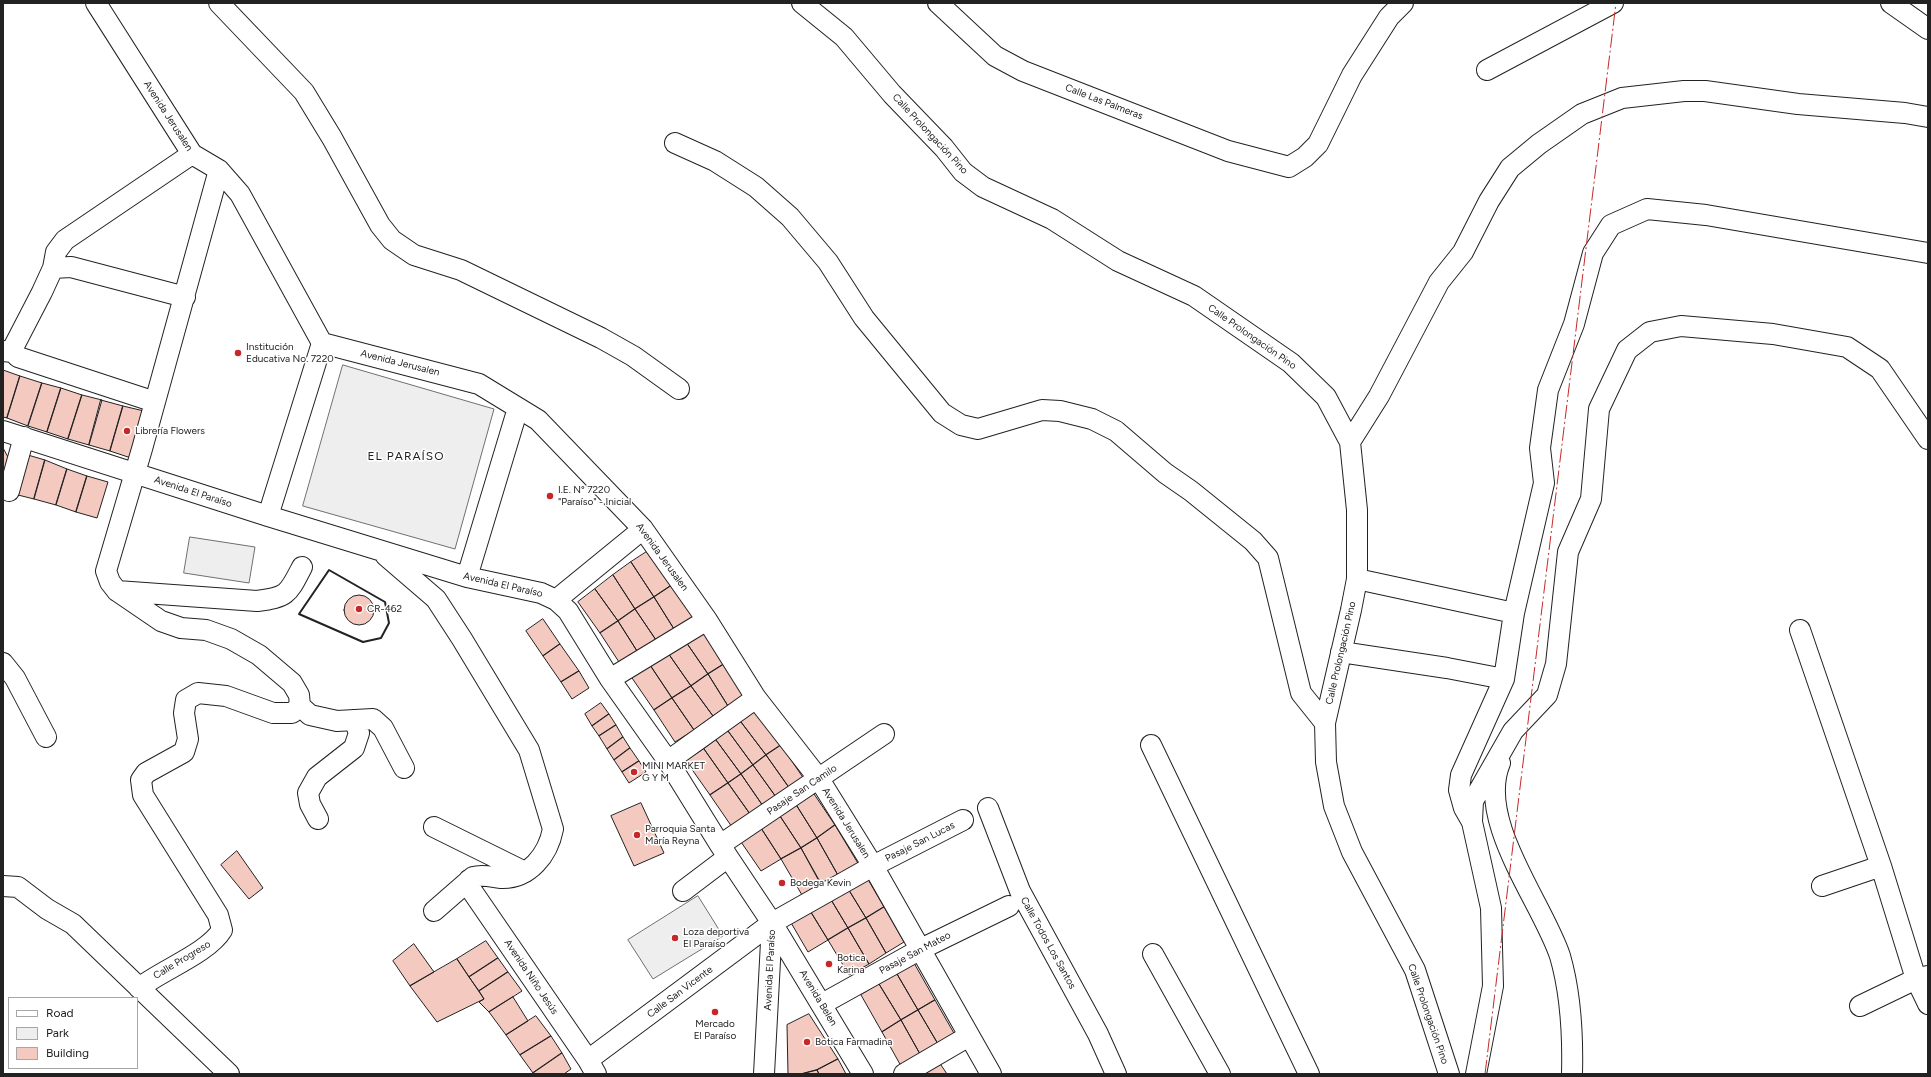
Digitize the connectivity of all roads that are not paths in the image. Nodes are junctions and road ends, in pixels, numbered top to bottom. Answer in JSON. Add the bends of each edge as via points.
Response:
{"nodes":[{"id":1,"x":96,"y":3,"type":"edge"},
{"id":2,"x":219,"y":3,"type":"edge"},
{"id":3,"x":802,"y":3,"type":"edge"},
{"id":4,"x":938,"y":3,"type":"edge"},
{"id":5,"x":1403,"y":3,"type":"edge"},
{"id":6,"x":1612,"y":3,"type":"edge"},
{"id":7,"x":1891,"y":3,"type":"edge"},
{"id":8,"x":1928,"y":28,"type":"edge"},
{"id":9,"x":1487,"y":70,"type":"dead end"},
{"id":10,"x":1928,"y":118,"type":"edge"},
{"id":11,"x":675,"y":143,"type":"dead end"},
{"id":12,"x":192,"y":154,"type":"junction"},
{"id":13,"x":219,"y":170,"type":"junction"},
{"id":14,"x":1928,"y":253,"type":"edge"},
{"id":15,"x":53,"y":268,"type":"junction"},
{"id":16,"x":185,"y":297,"type":"junction"},
{"id":17,"x":322,"y":343,"type":"junction"},
{"id":18,"x":8,"y":352,"type":"edge"},
{"id":19,"x":679,"y":389,"type":"dead end"},
{"id":20,"x":156,"y":402,"type":"junction"},
{"id":21,"x":518,"y":408,"type":"junction"},
{"id":22,"x":3,"y":431,"type":"edge"},
{"id":23,"x":24,"y":437,"type":"junction"},
{"id":24,"x":1928,"y":439,"type":"edge"},
{"id":25,"x":1350,"y":442,"type":"junction"},
{"id":26,"x":136,"y":473,"type":"junction"},
{"id":27,"x":9,"y":491,"type":"dead end"},
{"id":28,"x":268,"y":516,"type":"junction"},
{"id":29,"x":643,"y":529,"type":"junction"},
{"id":30,"x":380,"y":550,"type":"junction"},
{"id":31,"x":302,"y":567,"type":"dead end"},
{"id":32,"x":467,"y":577,"type":"junction"},
{"id":33,"x":1357,"y":579,"type":"junction"},
{"id":34,"x":117,"y":591,"type":"junction"},
{"id":35,"x":556,"y":600,"type":"junction"},
{"id":36,"x":1514,"y":613,"type":"junction"},
{"id":37,"x":707,"y":620,"type":"junction"},
{"id":38,"x":1800,"y":630,"type":"dead end"},
{"id":39,"x":1341,"y":652,"type":"junction"},
{"id":40,"x":3,"y":662,"type":"edge"},
{"id":41,"x":610,"y":679,"type":"junction"},
{"id":42,"x":1504,"y":679,"type":"junction"},
{"id":43,"x":756,"y":698,"type":"junction"},
{"id":44,"x":300,"y":706,"type":"junction"},
{"id":45,"x":354,"y":720,"type":"junction"},
{"id":46,"x":1325,"y":723,"type":"junction"},
{"id":47,"x":1513,"y":731,"type":"junction"},
{"id":48,"x":884,"y":734,"type":"dead end"},
{"id":49,"x":46,"y":737,"type":"dead end"},
{"id":50,"x":1151,"y":744,"type":"dead end"},
{"id":51,"x":668,"y":762,"type":"junction"},
{"id":52,"x":404,"y":768,"type":"dead end"},
{"id":53,"x":819,"y":779,"type":"junction"},
{"id":54,"x":988,"y":808,"type":"dead end"},
{"id":55,"x":318,"y":819,"type":"dead end"},
{"id":56,"x":963,"y":820,"type":"dead end"},
{"id":57,"x":1472,"y":822,"type":"junction"},
{"id":58,"x":434,"y":827,"type":"dead end"},
{"id":59,"x":724,"y":851,"type":"junction"},
{"id":60,"x":873,"y":866,"type":"junction"},
{"id":61,"x":1881,"y":866,"type":"junction"},
{"id":62,"x":525,"y":872,"type":"junction"},
{"id":63,"x":469,"y":880,"type":"junction"},
{"id":64,"x":3,"y":886,"type":"edge"},
{"id":65,"x":1822,"y":886,"type":"dead end"},
{"id":66,"x":683,"y":891,"type":"dead end"},
{"id":67,"x":1009,"y":906,"type":"dead end"},
{"id":68,"x":434,"y":911,"type":"dead end"},
{"id":69,"x":772,"y":923,"type":"junction"},
{"id":70,"x":921,"y":949,"type":"junction"},
{"id":71,"x":1153,"y":954,"type":"dead end"},
{"id":72,"x":1922,"y":978,"type":"edge"},
{"id":73,"x":139,"y":988,"type":"junction"},
{"id":74,"x":822,"y":1004,"type":"junction"},
{"id":75,"x":1928,"y":1004,"type":"edge"},
{"id":76,"x":1860,"y":1006,"type":"dead end"},
{"id":77,"x":970,"y":1036,"type":"junction"},
{"id":78,"x":592,"y":1067,"type":"edge"},
{"id":79,"x":229,"y":1074,"type":"edge"},
{"id":80,"x":764,"y":1074,"type":"edge"},
{"id":81,"x":863,"y":1074,"type":"edge"},
{"id":82,"x":904,"y":1074,"type":"edge"},
{"id":83,"x":991,"y":1074,"type":"edge"},
{"id":84,"x":1116,"y":1074,"type":"edge"},
{"id":85,"x":1220,"y":1074,"type":"edge"},
{"id":86,"x":1309,"y":1074,"type":"edge"},
{"id":87,"x":1449,"y":1074,"type":"edge"},
{"id":88,"x":1476,"y":1074,"type":"edge"},
{"id":89,"x":1572,"y":1074,"type":"edge"}],
"edges":[{"from":1,"to":12,"type":"street","name":"Avenida Jerusalen"},
{"from":2,"to":19,"type":"street","via":[[304,92],[380,225],[392,240],[414,255],[461,270],[601,338],[633,356]]},
{"from":3,"to":25,"type":"street","name":"Calle Prolongación Pino","via":[[844,37],[963,172],[983,186],[1052,219],[1118,261],[1194,296],[1290,363],[1326,397]]},
{"from":4,"to":5,"type":"street","name":"Calle Las Palmeras","via":[[995,56],[1023,71],[1228,150],[1289,167],[1305,157],[1318,144],[1352,75],[1389,17]]},
{"from":6,"to":9,"type":"street"},
{"from":7,"to":8,"type":"street"},
{"from":10,"to":25,"type":"street","via":[[1905,113],[1798,104],[1705,91],[1622,98],[1582,114],[1510,168],[1489,201],[1463,252],[1439,282],[1379,396]]},
{"from":11,"to":46,"type":"street","via":[[715,161],[756,187],[790,218],[828,262],[864,318],[942,413],[961,425],[978,428],[1042,410],[1060,411],[1092,419],[1116,431],[1165,473],[1253,541],[1268,558],[1301,693]]},
{"from":12,"to":13,"type":"street","name":"Avenida Jerusalen"},
{"from":12,"to":15,"type":"street","via":[[65,240],[56,252]]},
{"from":13,"to":16,"type":"street"},
{"from":13,"to":17,"type":"street","name":"Avenida Jerusalen","via":[[240,194]]},
{"from":14,"to":36,"type":"street","via":[[1706,215],[1647,209],[1611,225],[1593,254],[1574,324],[1548,390],[1540,448],[1544,483]]},
{"from":15,"to":16,"type":"street","via":[[71,267]]},
{"from":15,"to":18,"type":"street","via":[[14,346]]},
{"from":16,"to":20,"type":"street"},
{"from":17,"to":21,"type":"street","name":"Avenida Jerusalen","via":[[479,384]]},
{"from":17,"to":28,"type":"street"},
{"from":18,"to":20,"type":"street"},
{"from":20,"to":26,"type":"street"},
{"from":21,"to":29,"type":"street","name":"Avenida Jerusalen","via":[[538,420]]},
{"from":21,"to":32,"type":"street"},
{"from":22,"to":23,"type":"street","name":"Avenida El Paraíso"},
{"from":23,"to":26,"type":"street","name":"Avenida El Paraíso"},
{"from":23,"to":27,"type":"street"},
{"from":24,"to":47,"type":"street","via":[[1880,368],[1847,347],[1773,334],[1681,326],[1650,332],[1627,350],[1599,409],[1590,499],[1568,552],[1556,664],[1547,695]]},
{"from":25,"to":33,"type":"street","name":"Calle Prolongación Pino","via":[[1356,510]]},
{"from":26,"to":28,"type":"street","name":"Avenida El Paraíso"},
{"from":26,"to":34,"type":"street","via":[[106,571]]},
{"from":28,"to":30,"type":"street","name":"Avenida El Paraíso"},
{"from":29,"to":35,"type":"street"},
{"from":29,"to":37,"type":"street","name":"Avenida Jerusalen"},
{"from":30,"to":32,"type":"street","name":"Avenida El Paraíso"},
{"from":30,"to":62,"type":"street","via":[[436,599],[529,750],[553,829],[551,840],[540,859]]},
{"from":31,"to":34,"type":"street","via":[[291,589],[279,598],[257,601]]},
{"from":32,"to":35,"type":"street","name":"Avenida El Paraíso","via":[[541,593]]},
{"from":33,"to":36,"type":"street"},
{"from":33,"to":39,"type":"street","name":"Calle Prolongación Pino"},
{"from":34,"to":44,"type":"street","via":[[161,621],[181,628],[206,630],[231,639],[259,655],[292,682],[299,695]]},
{"from":35,"to":41,"type":"street","name":"Avenida El Paraíso","via":[[568,611]]},
{"from":36,"to":42,"type":"street"},
{"from":37,"to":41,"type":"street"},
{"from":37,"to":43,"type":"street","name":"Avenida Jerusalen"},
{"from":38,"to":61,"type":"street"},
{"from":39,"to":42,"type":"street"},
{"from":39,"to":46,"type":"street","name":"Calle Prolongación Pino"},
{"from":40,"to":49,"type":"street","via":[[15,678]]},
{"from":41,"to":51,"type":"street","name":"Avenida El Paraíso"},
{"from":42,"to":57,"type":"street","via":[[1461,775],[1459,790],[1464,808]]},
{"from":43,"to":51,"type":"street"},
{"from":43,"to":53,"type":"street","name":"Avenida Jerusalen"},
{"from":44,"to":45,"type":"street","via":[[310,715],[337,721]]},
{"from":44,"to":73,"type":"street","name":"Calle Progreso","via":[[292,713],[273,712],[226,696],[198,693],[186,700],[184,713],[188,739],[184,752],[146,772],[141,780],[143,795],[218,915],[222,930],[210,945],[152,977]]},
{"from":45,"to":52,"type":"street","via":[[373,720],[382,728]]},
{"from":45,"to":55,"type":"street","via":[[358,733],[354,748],[316,777],[308,793],[310,804]]},
{"from":46,"to":87,"type":"street","name":"Calle Prolongación Pino","via":[[1326,762],[1334,806],[1352,852],[1415,970]]},
{"from":47,"to":57,"type":"street","via":[[1473,801]]},
{"from":47,"to":89,"type":"street","via":[[1496,773],[1495,804],[1502,830],[1520,873],[1560,956],[1569,1002],[1573,1047]]},
{"from":48,"to":53,"type":"street","name":"Pasaje San Camilo"},
{"from":50,"to":86,"type":"street"},
{"from":51,"to":59,"type":"street","name":"Avenida El Paraíso"},
{"from":53,"to":59,"type":"street","name":"Pasaje San Camilo"},
{"from":53,"to":60,"type":"street","name":"Avenida Jerusalen"},
{"from":54,"to":84,"type":"street","name":"Calle Todos Los Santos","via":[[1020,891],[1098,1034]]},
{"from":56,"to":60,"type":"street","name":"Pasaje San Lucas"},
{"from":57,"to":88,"type":"street","via":[[1491,908],[1493,986]]},
{"from":58,"to":62,"type":"street"},
{"from":59,"to":66,"type":"street","name":"Pasaje San Camilo"},
{"from":59,"to":69,"type":"street","name":"Avenida El Paraíso"},
{"from":60,"to":69,"type":"street","name":"Pasaje San Lucas"},
{"from":60,"to":70,"type":"street","name":"Avenida Jerusalen"},
{"from":61,"to":65,"type":"street"},
{"from":61,"to":72,"type":"street"},
{"from":62,"to":63,"type":"street","via":[[516,878],[481,874]]},
{"from":63,"to":68,"type":"street"},
{"from":63,"to":78,"type":"street","name":"Avenida Niño Jesús","via":[[470,888]]},
{"from":64,"to":73,"type":"street","via":[[18,887],[47,909],[73,924]]},
{"from":67,"to":70,"type":"street","name":"Pasaje San Mateo"},
{"from":69,"to":74,"type":"street","name":"Avenida Belen"},
{"from":69,"to":78,"type":"street","name":"Calle San Vicente"},
{"from":69,"to":80,"type":"street","name":"Avenida El Paraíso"},
{"from":70,"to":74,"type":"street","name":"Pasaje San Mateo"},
{"from":70,"to":77,"type":"street","name":"Avenida Jerusalen"},
{"from":71,"to":85,"type":"street"},
{"from":72,"to":75,"type":"street"},
{"from":72,"to":76,"type":"street"},
{"from":73,"to":79,"type":"street"},
{"from":74,"to":81,"type":"street","name":"Avenida Belen"},
{"from":77,"to":82,"type":"street"},
{"from":77,"to":83,"type":"street","name":"Avenida Jerusalen"}]}
